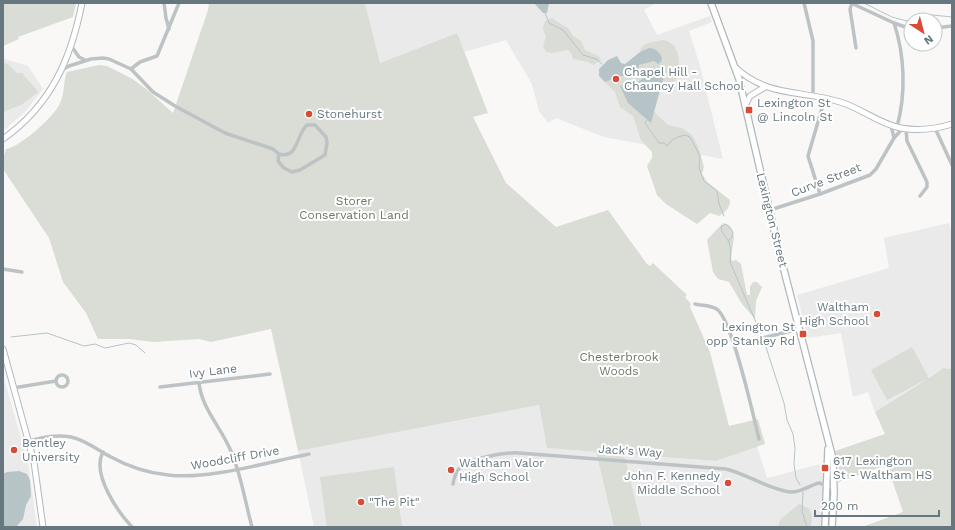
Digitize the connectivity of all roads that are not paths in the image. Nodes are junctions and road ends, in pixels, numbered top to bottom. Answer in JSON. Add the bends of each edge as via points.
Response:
{"nodes":[{"id":1,"x":82,"y":3,"type":"edge"},
{"id":2,"x":164,"y":3,"type":"edge"},
{"id":3,"x":179,"y":3,"type":"edge"},
{"id":4,"x":711,"y":3,"type":"edge"},
{"id":5,"x":804,"y":3,"type":"edge"},
{"id":6,"x":851,"y":3,"type":"edge"},
{"id":7,"x":894,"y":23,"type":"junction"},
{"id":8,"x":903,"y":26,"type":"edge"},
{"id":9,"x":170,"y":28,"type":"junction"},
{"id":10,"x":72,"y":47,"type":"junction"},
{"id":11,"x":856,"y":48,"type":"dead end"},
{"id":12,"x":86,"y":61,"type":"junction"},
{"id":13,"x":735,"y":67,"type":"junction"},
{"id":14,"x":131,"y":69,"type":"junction"},
{"id":15,"x":62,"y":70,"type":"junction"},
{"id":16,"x":765,"y":87,"type":"junction"},
{"id":17,"x":813,"y":96,"type":"junction"},
{"id":18,"x":825,"y":98,"type":"junction"},
{"id":19,"x":745,"y":107,"type":"junction"},
{"id":20,"x":952,"y":124,"type":"edge"},
{"id":21,"x":891,"y":125,"type":"junction"},
{"id":22,"x":902,"y":128,"type":"junction"},
{"id":23,"x":935,"y":128,"type":"junction"},
{"id":24,"x":894,"y":138,"type":"junction"},
{"id":25,"x":3,"y":139,"type":"edge"},
{"id":26,"x":279,"y":154,"type":"junction"},
{"id":27,"x":952,"y":165,"type":"edge"},
{"id":28,"x":820,"y":194,"type":"junction"},
{"id":29,"x":920,"y":196,"type":"dead end"},
{"id":30,"x":770,"y":210,"type":"junction"},
{"id":31,"x":3,"y":269,"type":"edge"},
{"id":32,"x":22,"y":272,"type":"dead end"},
{"id":33,"x":695,"y":304,"type":"dead end"},
{"id":34,"x":799,"y":328,"type":"junction"},
{"id":35,"x":734,"y":345,"type":"junction"},
{"id":36,"x":3,"y":349,"type":"edge"},
{"id":37,"x":270,"y":374,"type":"dead end"},
{"id":38,"x":56,"y":382,"type":"dead end"},
{"id":39,"x":199,"y":383,"type":"junction"},
{"id":40,"x":13,"y":388,"type":"junction"},
{"id":41,"x":160,"y":388,"type":"dead end"},
{"id":42,"x":760,"y":439,"type":"dead end"},
{"id":43,"x":827,"y":439,"type":"junction"},
{"id":44,"x":29,"y":441,"type":"junction"},
{"id":45,"x":103,"y":452,"type":"junction"},
{"id":46,"x":309,"y":454,"type":"dead end"},
{"id":47,"x":236,"y":469,"type":"junction"},
{"id":48,"x":828,"y":475,"type":"junction"},
{"id":49,"x":453,"y":484,"type":"dead end"},
{"id":50,"x":814,"y":484,"type":"junction"},
{"id":51,"x":827,"y":486,"type":"junction"},
{"id":52,"x":834,"y":488,"type":"junction"},
{"id":53,"x":252,"y":526,"type":"edge"},
{"id":54,"x":43,"y":527,"type":"edge"},
{"id":55,"x":132,"y":527,"type":"edge"},
{"id":56,"x":247,"y":527,"type":"edge"},
{"id":57,"x":825,"y":527,"type":"edge"},
{"id":58,"x":832,"y":527,"type":"edge"}],
"edges":[{"from":1,"to":10,"type":"street"},
{"from":2,"to":9,"type":"street"},
{"from":3,"to":9,"type":"street"},
{"from":4,"to":13,"type":"main road","name":"Lexington Street"},
{"from":5,"to":17,"type":"street","via":[[813,41]]},
{"from":6,"to":7,"type":"street"},
{"from":6,"to":11,"type":"street"},
{"from":7,"to":8,"type":"street"},
{"from":7,"to":22,"type":"street","via":[[902,53]]},
{"from":9,"to":14,"type":"street","via":[[157,56],[140,62]]},
{"from":10,"to":12,"type":"street","via":[[79,57]]},
{"from":10,"to":15,"type":"street"},
{"from":12,"to":14,"type":"street","via":[[103,58]]},
{"from":12,"to":15,"type":"street"},
{"from":13,"to":16,"type":"street","via":[[752,81]]},
{"from":13,"to":19,"type":"main road","name":"Lexington Street"},
{"from":14,"to":26,"type":"street","via":[[162,99],[225,133],[265,145]]},
{"from":15,"to":25,"type":"street","via":[[33,112]]},
{"from":16,"to":17,"type":"street"},
{"from":16,"to":19,"type":"street","via":[[750,96]]},
{"from":17,"to":18,"type":"street"},
{"from":18,"to":21,"type":"street","via":[[848,105]]},
{"from":18,"to":28,"type":"street","via":[[808,156]]},
{"from":19,"to":30,"type":"main road","name":"Lexington Street"},
{"from":20,"to":23,"type":"street"},
{"from":21,"to":22,"type":"street"},
{"from":21,"to":24,"type":"street"},
{"from":22,"to":23,"type":"street"},
{"from":22,"to":24,"type":"street","name":"Curve Street"},
{"from":22,"to":29,"type":"street","via":[[927,182],[927,187]]},
{"from":23,"to":27,"type":"street"},
{"from":24,"to":28,"type":"street","name":"Curve Street","via":[[870,175]]},
{"from":26,"to":26,"type":"street","via":[[280,165],[297,172],[325,155],[326,136],[315,125],[307,125],[300,133],[295,149],[288,154]]},
{"from":28,"to":30,"type":"street","name":"Curve Street"},
{"from":30,"to":34,"type":"main road","name":"Lexington Street"},
{"from":31,"to":32,"type":"street"},
{"from":33,"to":35,"type":"street","via":[[713,306],[720,312]]},
{"from":34,"to":35,"type":"street"},
{"from":34,"to":43,"type":"main road","name":"Lexington Street"},
{"from":35,"to":42,"type":"street"},
{"from":36,"to":40,"type":"street"},
{"from":37,"to":39,"type":"street","name":"Ivy Lane"},
{"from":38,"to":40,"type":"street"},
{"from":39,"to":41,"type":"street","name":"Ivy Lane"},
{"from":39,"to":47,"type":"street","via":[[204,404],[229,447]]},
{"from":40,"to":44,"type":"street"},
{"from":43,"to":48,"type":"main road","name":"Lexington Street"},
{"from":43,"to":52,"type":"main road","name":"Lexington Street","via":[[833,459]]},
{"from":44,"to":45,"type":"street","name":"Woodcliff Drive","via":[[69,436],[83,440]]},
{"from":44,"to":54,"type":"street","via":[[37,475]]},
{"from":45,"to":47,"type":"street","name":"Woodcliff Drive","via":[[131,466],[167,475],[199,475]]},
{"from":45,"to":55,"type":"street","via":[[101,466],[108,493]]},
{"from":46,"to":47,"type":"street","name":"Woodcliff Drive"},
{"from":47,"to":53,"type":"street"},
{"from":48,"to":50,"type":"street","name":"Jack's Way"},
{"from":48,"to":51,"type":"main road","name":"Lexington Street"},
{"from":49,"to":50,"type":"street","name":"Jack's Way","via":[[458,471],[467,464],[516,453],[726,469],[790,492]]},
{"from":50,"to":51,"type":"street","name":"Jack's Way"},
{"from":51,"to":52,"type":"street","name":"Jack's Way"},
{"from":51,"to":57,"type":"main road","name":"Lexington Street"},
{"from":52,"to":58,"type":"main road","name":"Lexington Street"},
{"from":53,"to":56,"type":"street"}]}
